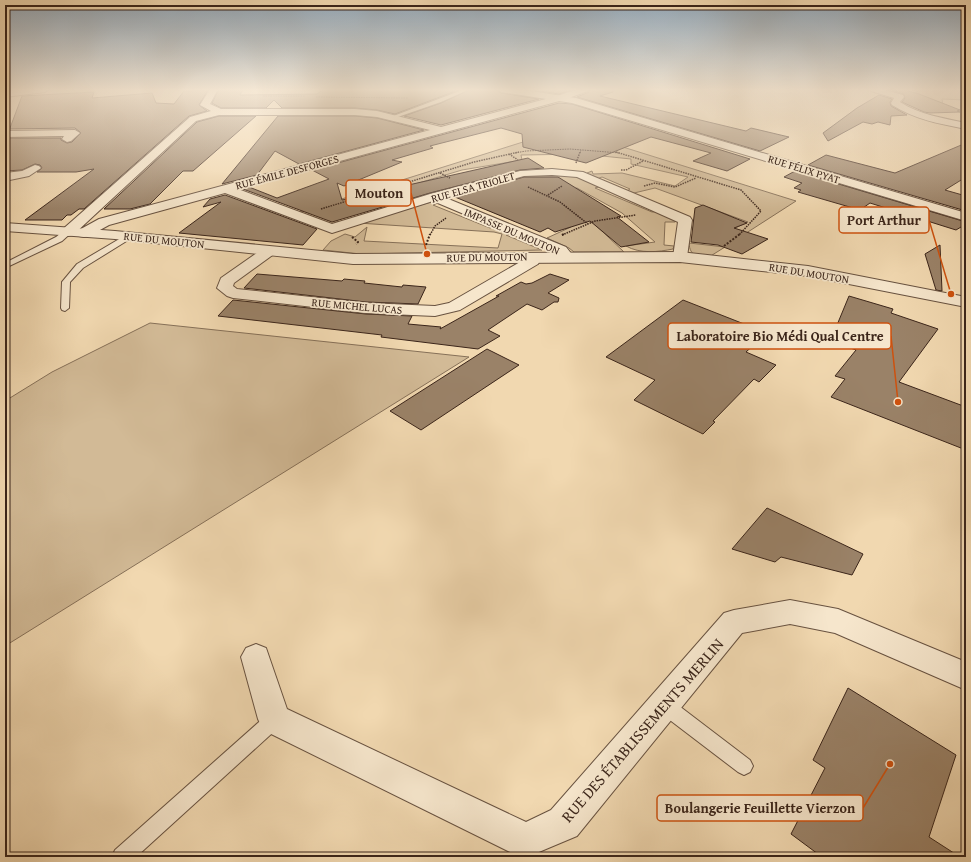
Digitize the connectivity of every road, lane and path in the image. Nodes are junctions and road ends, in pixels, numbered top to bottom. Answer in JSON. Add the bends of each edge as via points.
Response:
{"nodes":[{"id":1,"x":182,"y":129,"type":"edge"},
{"id":2,"x":434,"y":129,"type":"edge"},
{"id":3,"x":447,"y":129,"type":"edge"},
{"id":4,"x":672,"y":129,"type":"edge"},
{"id":5,"x":441,"y":131,"type":"junction"},
{"id":6,"x":5,"y":134,"type":"edge"},
{"id":7,"x":67,"y":139,"type":"dead end"},
{"id":8,"x":643,"y":161,"type":"dead end"},
{"id":9,"x":35,"y":168,"type":"dead end"},
{"id":10,"x":621,"y":170,"type":"dead end"},
{"id":11,"x":5,"y":177,"type":"edge"},
{"id":12,"x":697,"y":177,"type":"dead end"},
{"id":13,"x":504,"y":178,"type":"junction"},
{"id":14,"x":226,"y":189,"type":"junction"},
{"id":15,"x":623,"y":193,"type":"junction"},
{"id":16,"x":434,"y":197,"type":"junction"},
{"id":17,"x":465,"y":210,"type":"junction"},
{"id":18,"x":616,"y":217,"type":"dead end"},
{"id":19,"x":966,"y":217,"type":"edge"},
{"id":20,"x":588,"y":224,"type":"junction"},
{"id":21,"x":5,"y":227,"type":"edge"},
{"id":22,"x":333,"y":229,"type":"junction"},
{"id":23,"x":68,"y":232,"type":"junction"},
{"id":24,"x":84,"y":233,"type":"junction"},
{"id":25,"x":129,"y":237,"type":"junction"},
{"id":26,"x":545,"y":243,"type":"junction"},
{"id":27,"x":269,"y":251,"type":"junction"},
{"id":28,"x":535,"y":257,"type":"junction"},
{"id":29,"x":567,"y":257,"type":"junction"},
{"id":30,"x":680,"y":257,"type":"junction"},
{"id":31,"x":420,"y":258,"type":"junction"},
{"id":32,"x":348,"y":259,"type":"junction"},
{"id":33,"x":5,"y":266,"type":"edge"},
{"id":34,"x":966,"y":302,"type":"edge"},
{"id":35,"x":65,"y":308,"type":"dead end"},
{"id":36,"x":256,"y":657,"type":"dead end"},
{"id":37,"x":966,"y":676,"type":"edge"},
{"id":38,"x":664,"y":705,"type":"junction"},
{"id":39,"x":274,"y":719,"type":"junction"},
{"id":40,"x":744,"y":766,"type":"dead end"},
{"id":41,"x":530,"y":849,"type":"edge"},
{"id":42,"x":122,"y":857,"type":"edge"}],
"edges":[{"from":1,"to":23,"type":"street"},
{"from":2,"to":5,"type":"street"},
{"from":3,"to":5,"type":"street","name":"RUE ÉMILE DESFORGES"},
{"from":4,"to":19,"type":"street","name":"RUE FÉLIX PYAT"},
{"from":5,"to":14,"type":"street","name":"RUE ÉMILE DESFORGES"},
{"from":6,"to":7,"type":"street","via":[[74,133]]},
{"from":8,"to":10,"type":"path"},
{"from":9,"to":11,"type":"street","via":[[25,174]]},
{"from":12,"to":15,"type":"path","via":[[675,187],[655,183]]},
{"from":13,"to":15,"type":"street","name":"RUE ELSA TRIOLET","via":[[524,173],[579,174]]},
{"from":13,"to":16,"type":"street","name":"RUE ELSA TRIOLET"},
{"from":13,"to":20,"type":"path","via":[[548,195],[573,210]]},
{"from":14,"to":22,"type":"street"},
{"from":14,"to":24,"type":"street","name":"RUE ÉMILE DESFORGES","via":[[104,222]]},
{"from":15,"to":30,"type":"street","name":"RUE ELSA TRIOLET","via":[[684,220]]},
{"from":16,"to":17,"type":"street","name":"IMPASSE DU MOUTON"},
{"from":16,"to":22,"type":"street","name":"RUE ELSA TRIOLET"},
{"from":17,"to":26,"type":"street","name":"IMPASSE DU MOUTON"},
{"from":17,"to":31,"type":"path","via":[[438,221]]},
{"from":18,"to":20,"type":"path"},
{"from":20,"to":26,"type":"path"},
{"from":21,"to":23,"type":"street","name":"RUE DU MOUTON"},
{"from":22,"to":32,"type":"path","via":[[358,242]]},
{"from":23,"to":24,"type":"street","name":"RUE DU MOUTON"},
{"from":23,"to":33,"type":"lane"},
{"from":24,"to":25,"type":"street","name":"RUE DU MOUTON"},
{"from":25,"to":27,"type":"street","name":"RUE DU MOUTON"},
{"from":25,"to":35,"type":"lane","via":[[80,266],[66,282]]},
{"from":26,"to":29,"type":"street","name":"IMPASSE DU MOUTON","via":[[561,250]]},
{"from":27,"to":28,"type":"street","name":"RUE MICHEL LUCAS","via":[[226,281],[225,288],[233,293],[366,308],[436,311],[454,307],[533,261]]},
{"from":27,"to":32,"type":"street","name":"RUE DU MOUTON"},
{"from":28,"to":29,"type":"street","name":"RUE DU MOUTON"},
{"from":28,"to":31,"type":"street","name":"RUE DU MOUTON"},
{"from":29,"to":30,"type":"street","name":"RUE DU MOUTON"},
{"from":30,"to":34,"type":"street","name":"RUE DU MOUTON","via":[[808,271]]},
{"from":31,"to":32,"type":"street","name":"RUE DU MOUTON"},
{"from":36,"to":39,"type":"street"},
{"from":37,"to":38,"type":"street","name":"RUE DES ÉTABLISSEMENTS MERLIN","via":[[838,621],[790,612],[734,622]]},
{"from":38,"to":40,"type":"lane"},
{"from":38,"to":41,"type":"street","name":"RUE DES ÉTABLISSEMENTS MERLIN","via":[[564,823]]},
{"from":39,"to":41,"type":"street","name":"RUE DES ÉTABLISSEMENTS MERLIN"},
{"from":39,"to":42,"type":"lane"}]}
